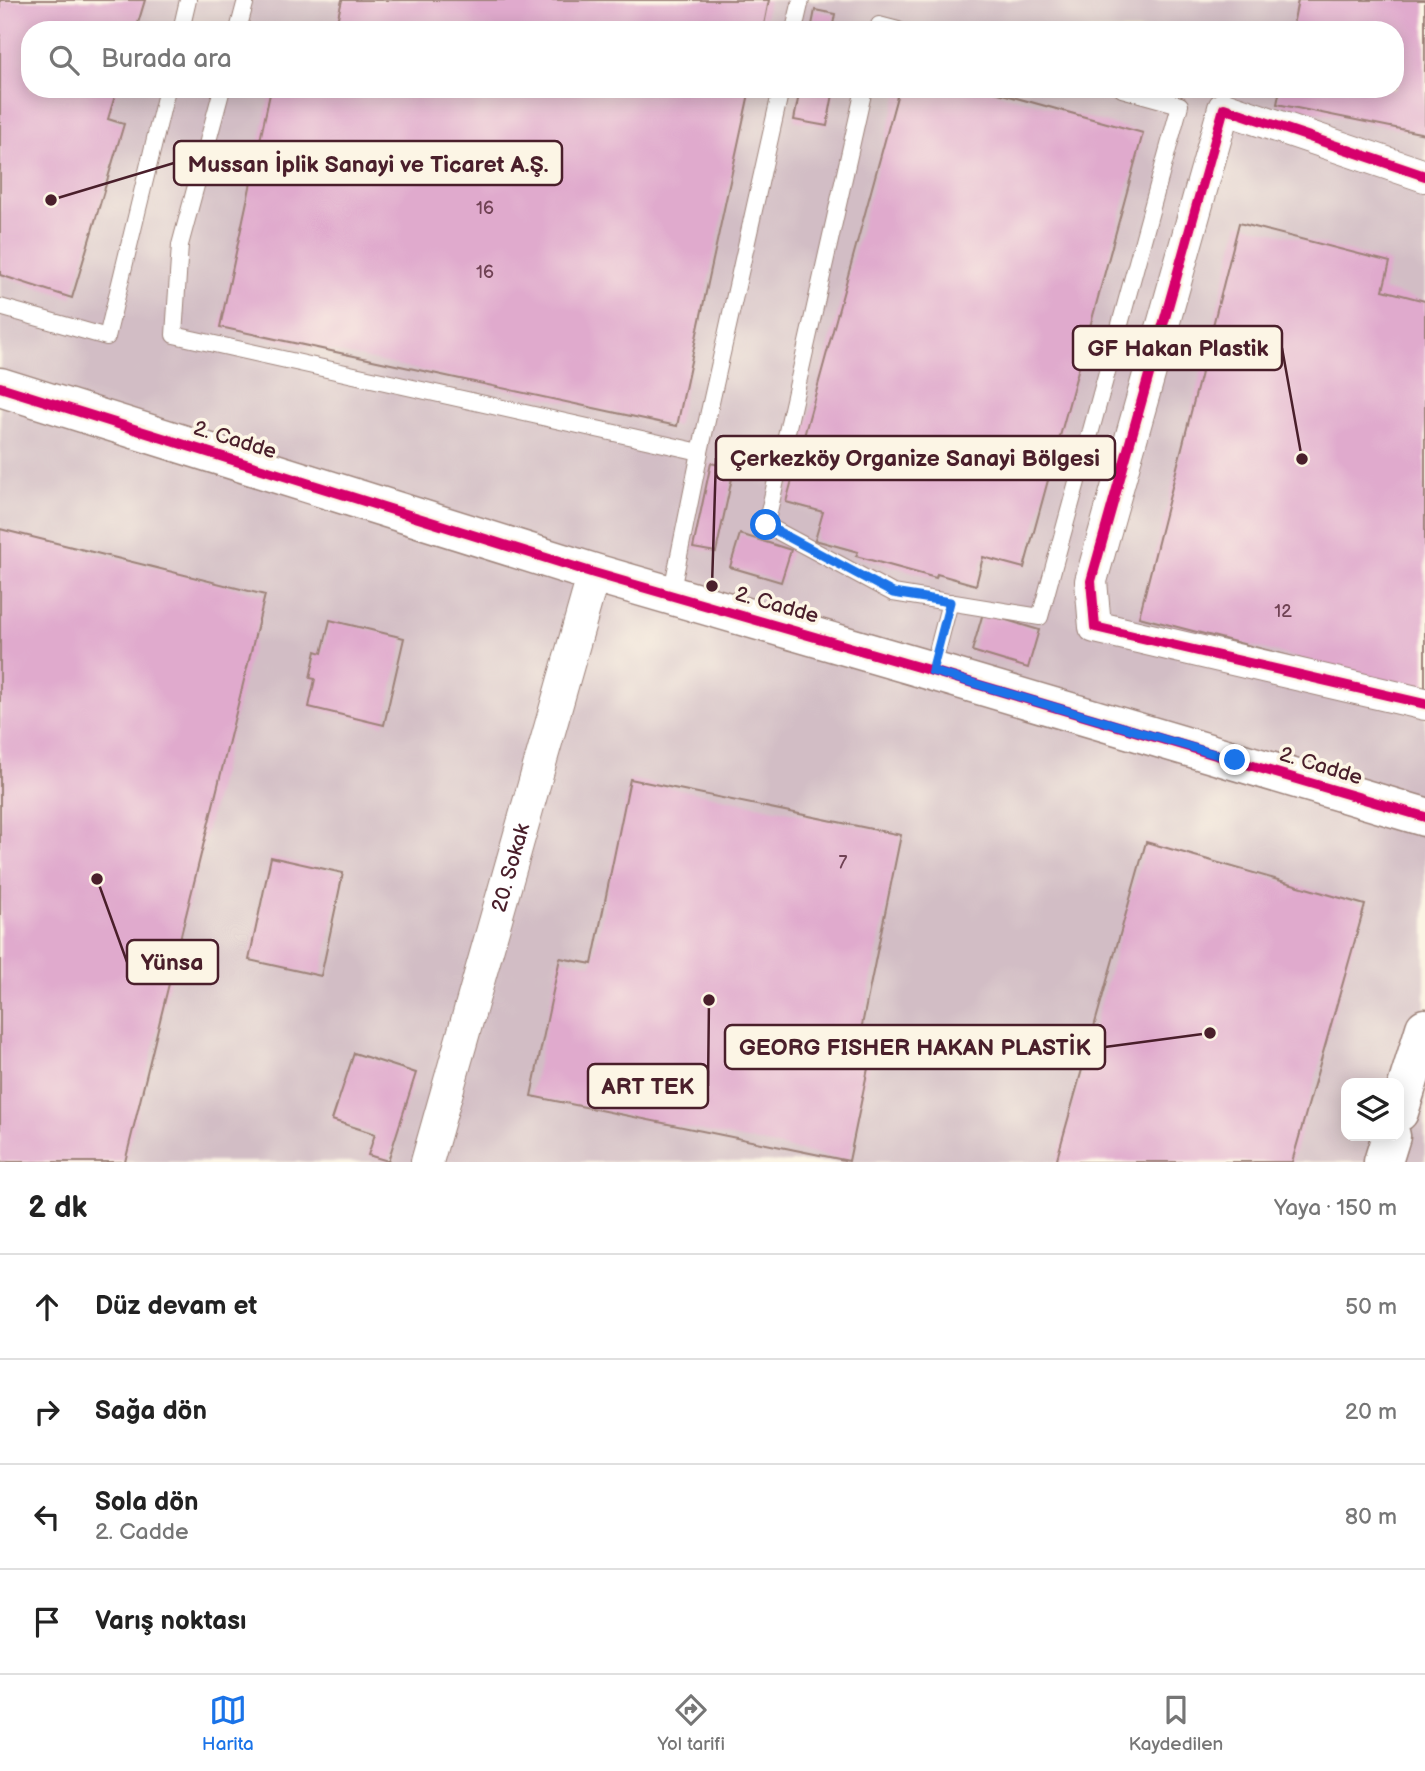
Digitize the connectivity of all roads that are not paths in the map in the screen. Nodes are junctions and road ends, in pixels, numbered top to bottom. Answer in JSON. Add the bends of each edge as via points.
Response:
{"nodes":[{"id":1,"x":188,"y":0,"type":"edge"},
{"id":2,"x":246,"y":0,"type":"edge"},
{"id":3,"x":801,"y":0,"type":"edge"},
{"id":4,"x":183,"y":21,"type":"edge"},
{"id":5,"x":240,"y":21,"type":"edge"},
{"id":6,"x":796,"y":21,"type":"edge"},
{"id":7,"x":165,"y":98,"type":"edge"},
{"id":8,"x":220,"y":98,"type":"edge"},
{"id":9,"x":779,"y":98,"type":"edge"},
{"id":10,"x":862,"y":98,"type":"edge"},
{"id":11,"x":1155,"y":98,"type":"edge"},
{"id":12,"x":1425,"y":176,"type":"edge"},
{"id":13,"x":0,"y":307,"type":"edge"},
{"id":14,"x":0,"y":387,"type":"edge"},
{"id":15,"x":700,"y":452,"type":"junction"},
{"id":16,"x":594,"y":573,"type":"junction"},
{"id":17,"x":671,"y":595,"type":"junction"},
{"id":18,"x":950,"y":602,"type":"junction"},
{"id":19,"x":932,"y":671,"type":"junction"},
{"id":20,"x":1425,"y":704,"type":"edge"},
{"id":21,"x":1425,"y":817,"type":"edge"},
{"id":22,"x":1425,"y":1028,"type":"edge"},
{"id":23,"x":1404,"y":1096,"type":"edge"},
{"id":24,"x":1389,"y":1141,"type":"edge"},
{"id":25,"x":427,"y":1162,"type":"edge"},
{"id":26,"x":1383,"y":1162,"type":"edge"}],
"edges":[{"from":1,"to":4,"type":"lane"},
{"from":2,"to":5,"type":"lane"},
{"from":3,"to":6,"type":"lane"},
{"from":7,"to":13,"type":"lane","via":[[107,337]]},
{"from":8,"to":15,"type":"lane","via":[[180,245],[174,335]]},
{"from":9,"to":15,"type":"lane"},
{"from":10,"to":18,"type":"lane","via":[[766,525],[893,593]]},
{"from":11,"to":18,"type":"lane","via":[[1180,105],[1040,617]]},
{"from":12,"to":20,"type":"street","via":[[1224,108],[1091,581],[1095,627]]},
{"from":14,"to":16,"type":"street","name":"2. Cadde"},
{"from":15,"to":17,"type":"lane"},
{"from":16,"to":17,"type":"street","name":"2. Cadde"},
{"from":16,"to":25,"type":"street","name":"20. Sokak"},
{"from":17,"to":19,"type":"street","name":"2. Cadde"},
{"from":18,"to":19,"type":"lane"},
{"from":19,"to":21,"type":"street","name":"2. Cadde"},
{"from":22,"to":23,"type":"street"},
{"from":24,"to":26,"type":"street"}]}
